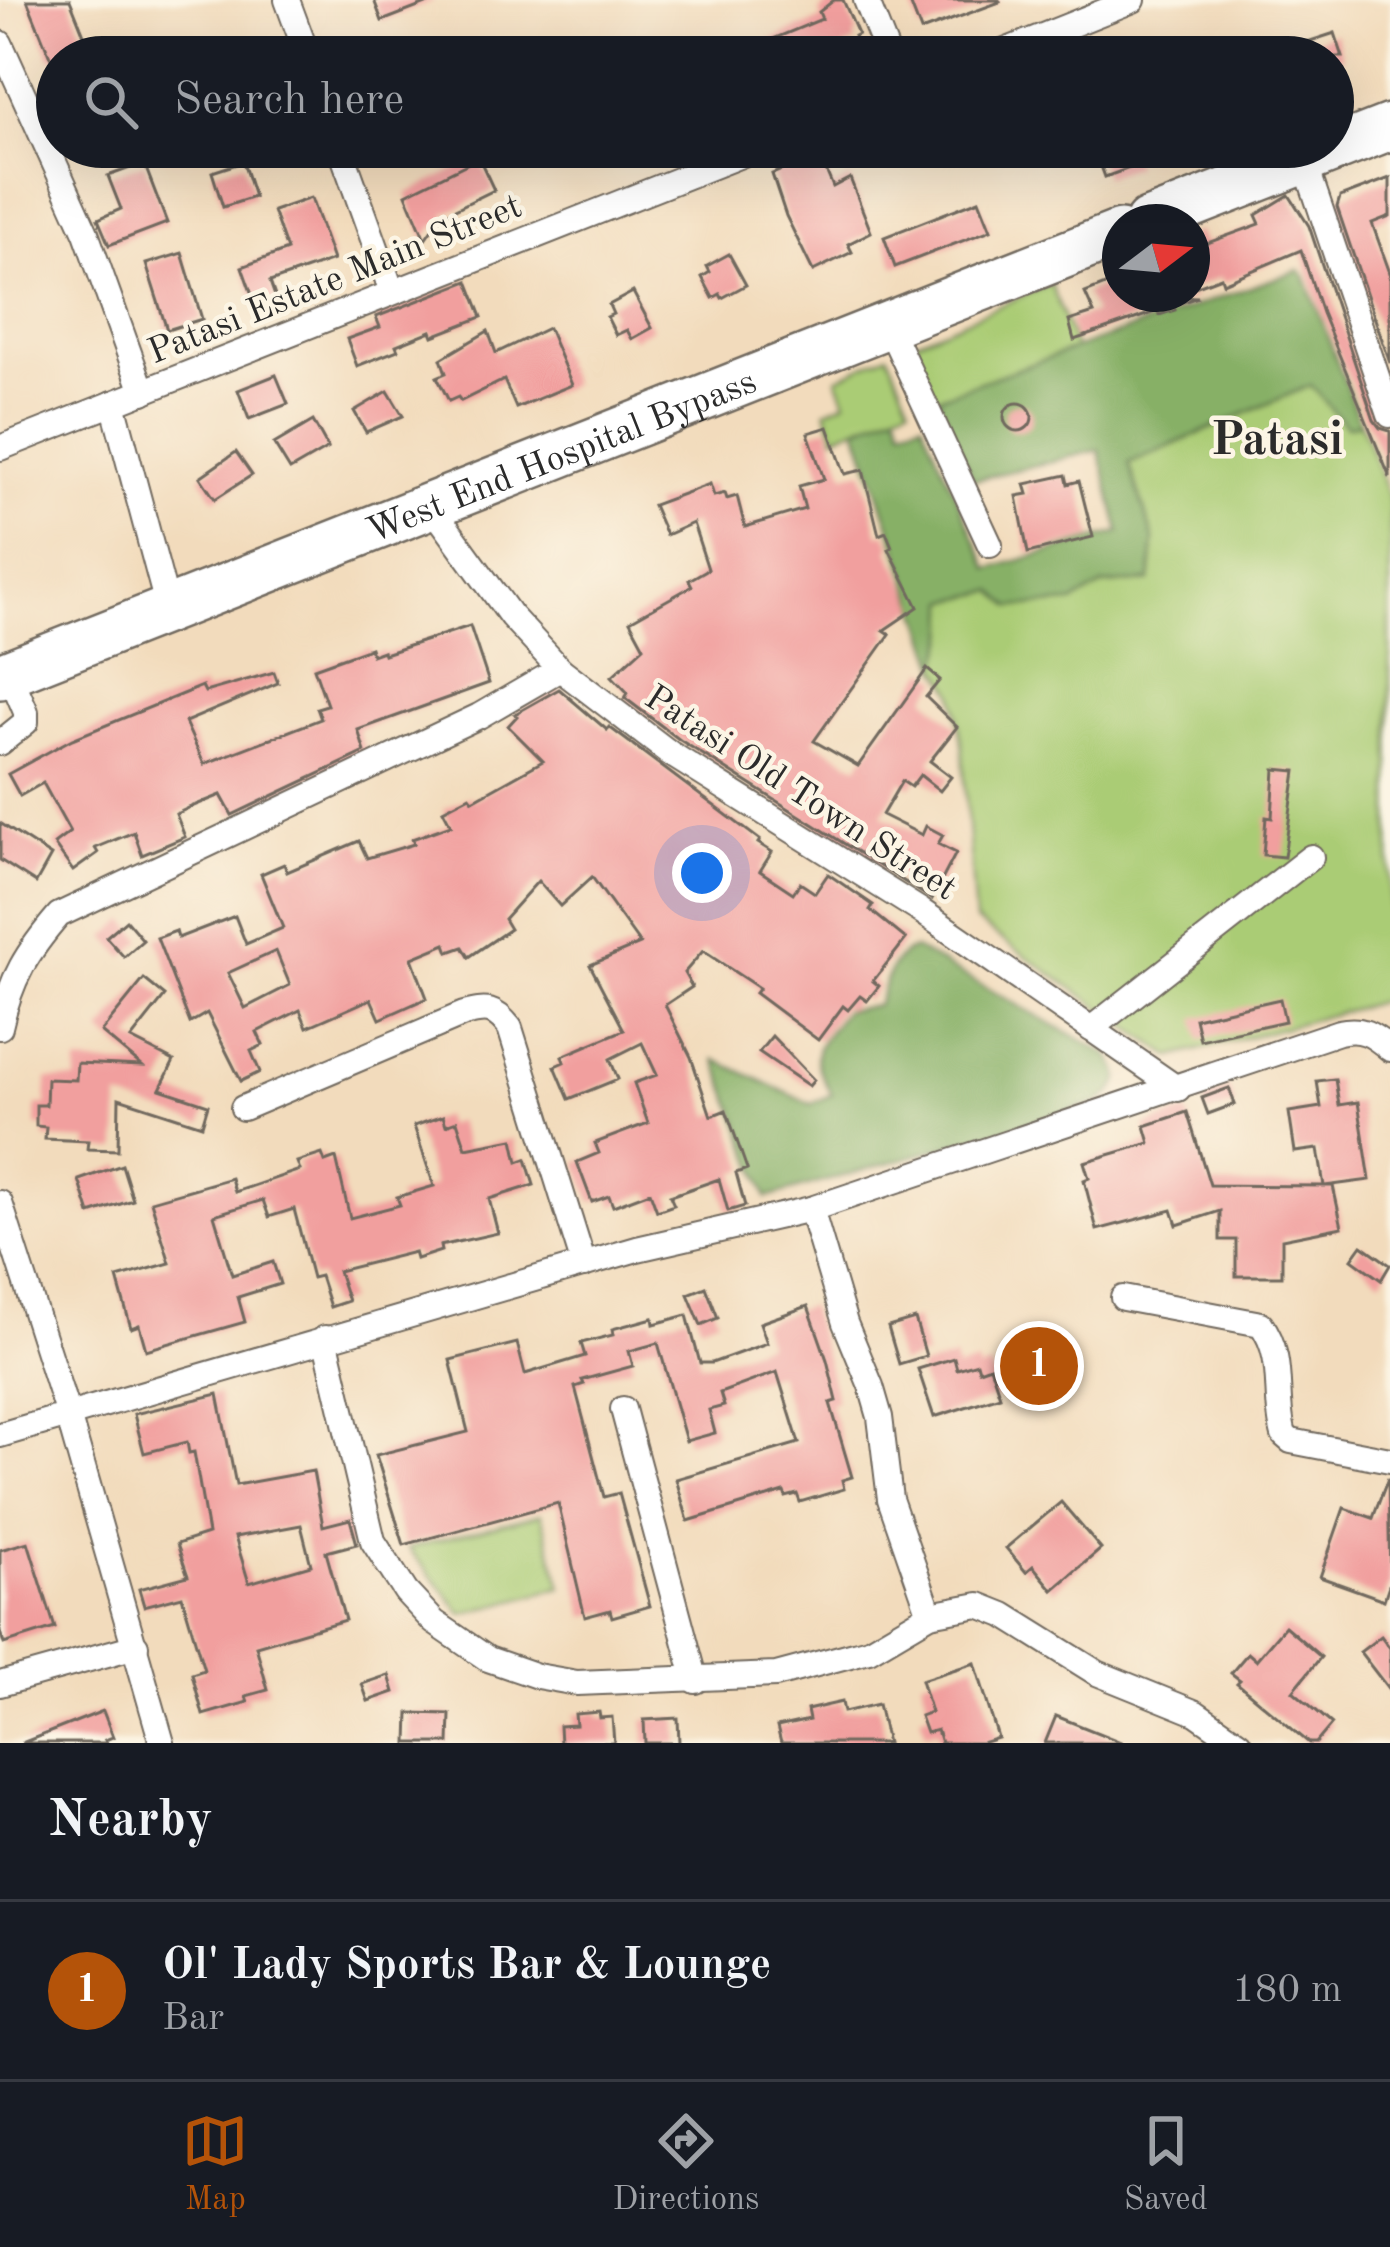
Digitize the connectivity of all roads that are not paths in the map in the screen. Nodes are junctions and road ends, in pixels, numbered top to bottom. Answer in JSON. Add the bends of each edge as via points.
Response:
{"nodes":[{"id":1,"x":287,"y":0,"type":"edge"},
{"id":2,"x":866,"y":0,"type":"edge"},
{"id":3,"x":1133,"y":0,"type":"edge"},
{"id":4,"x":300,"y":36,"type":"edge"},
{"id":5,"x":881,"y":36,"type":"edge"},
{"id":6,"x":1043,"y":36,"type":"edge"},
{"id":7,"x":0,"y":43,"type":"edge"},
{"id":8,"x":36,"y":123,"type":"edge"},
{"id":9,"x":1390,"y":127,"type":"edge"},
{"id":10,"x":1354,"y":141,"type":"edge"},
{"id":11,"x":57,"y":168,"type":"edge"},
{"id":12,"x":348,"y":168,"type":"edge"},
{"id":13,"x":708,"y":168,"type":"edge"},
{"id":14,"x":1284,"y":168,"type":"edge"},
{"id":15,"x":1307,"y":168,"type":"edge"},
{"id":16,"x":1193,"y":204,"type":"edge"},
{"id":17,"x":1102,"y":240,"type":"edge"},
{"id":18,"x":392,"y":292,"type":"junction"},
{"id":19,"x":888,"y":325,"type":"junction"},
{"id":20,"x":143,"y":392,"type":"junction"},
{"id":21,"x":113,"y":403,"type":"junction"},
{"id":22,"x":1390,"y":415,"type":"edge"},
{"id":23,"x":0,"y":448,"type":"edge"},
{"id":24,"x":431,"y":506,"type":"junction"},
{"id":25,"x":990,"y":545,"type":"dead end"},
{"id":26,"x":169,"y":612,"type":"junction"},
{"id":27,"x":560,"y":669,"type":"junction"},
{"id":28,"x":4,"y":674,"type":"edge"},
{"id":29,"x":0,"y":743,"type":"edge"},
{"id":30,"x":1311,"y":857,"type":"dead end"},
{"id":31,"x":9,"y":969,"type":"edge"},
{"id":32,"x":0,"y":1027,"type":"edge"},
{"id":33,"x":1091,"y":1029,"type":"junction"},
{"id":34,"x":1390,"y":1049,"type":"edge"},
{"id":35,"x":1178,"y":1089,"type":"junction"},
{"id":36,"x":243,"y":1108,"type":"dead end"},
{"id":37,"x":0,"y":1203,"type":"edge"},
{"id":38,"x":811,"y":1209,"type":"junction"},
{"id":39,"x":584,"y":1265,"type":"junction"},
{"id":40,"x":1124,"y":1298,"type":"dead end"},
{"id":41,"x":325,"y":1338,"type":"junction"},
{"id":42,"x":622,"y":1409,"type":"dead end"},
{"id":43,"x":68,"y":1415,"type":"junction"},
{"id":44,"x":0,"y":1435,"type":"edge"},
{"id":45,"x":1390,"y":1460,"type":"edge"},
{"id":46,"x":930,"y":1614,"type":"junction"},
{"id":47,"x":136,"y":1646,"type":"junction"},
{"id":48,"x":696,"y":1681,"type":"junction"},
{"id":49,"x":0,"y":1684,"type":"edge"},
{"id":50,"x":162,"y":1743,"type":"edge"},
{"id":51,"x":1239,"y":1743,"type":"edge"}],
"edges":[{"from":1,"to":4,"type":"street"},
{"from":2,"to":5,"type":"street"},
{"from":3,"to":6,"type":"street"},
{"from":7,"to":8,"type":"street"},
{"from":9,"to":10,"type":"highway"},
{"from":11,"to":20,"type":"street"},
{"from":12,"to":18,"type":"street"},
{"from":13,"to":18,"type":"street","name":"Patasi Estate Main Street"},
{"from":14,"to":16,"type":"highway"},
{"from":15,"to":22,"type":"street"},
{"from":17,"to":19,"type":"highway","name":"West End Hospital Bypass"},
{"from":18,"to":20,"type":"street","name":"Patasi Estate Main Street"},
{"from":19,"to":24,"type":"highway","name":"West End Hospital Bypass"},
{"from":19,"to":25,"type":"street"},
{"from":20,"to":21,"type":"street","name":"Patasi Estate Main Street"},
{"from":21,"to":23,"type":"street","name":"Patasi Estate Main Street"},
{"from":21,"to":26,"type":"street"},
{"from":24,"to":26,"type":"highway","name":"West End Hospital Bypass"},
{"from":24,"to":27,"type":"street","name":"Patasi Old Town Street"},
{"from":26,"to":28,"type":"highway","name":"West End Hospital Bypass"},
{"from":27,"to":31,"type":"street","via":[[479,716],[59,915]]},
{"from":27,"to":33,"type":"street","name":"Patasi Old Town Street","via":[[670,754]]},
{"from":28,"to":29,"type":"street","via":[[26,722]]},
{"from":30,"to":33,"type":"street"},
{"from":31,"to":32,"type":"street"},
{"from":33,"to":35,"type":"street","name":"Patasi Old Town Street"},
{"from":34,"to":35,"type":"street","via":[[1354,1029]]},
{"from":35,"to":38,"type":"street"},
{"from":36,"to":39,"type":"street","via":[[464,1014],[499,1012]]},
{"from":37,"to":43,"type":"street"},
{"from":38,"to":39,"type":"street"},
{"from":38,"to":46,"type":"street","via":[[872,1386],[890,1499]]},
{"from":39,"to":41,"type":"street"},
{"from":40,"to":45,"type":"street","via":[[1262,1324],[1278,1362],[1284,1436]]},
{"from":41,"to":43,"type":"street"},
{"from":41,"to":48,"type":"street","via":[[373,1541],[434,1622],[488,1659],[537,1676]]},
{"from":42,"to":48,"type":"street"},
{"from":43,"to":44,"type":"street"},
{"from":43,"to":47,"type":"street"},
{"from":46,"to":48,"type":"street","via":[[831,1662]]},
{"from":46,"to":51,"type":"street","via":[[980,1605],[1004,1615],[1097,1673],[1196,1713]]},
{"from":47,"to":49,"type":"street"},
{"from":47,"to":50,"type":"street"}]}
